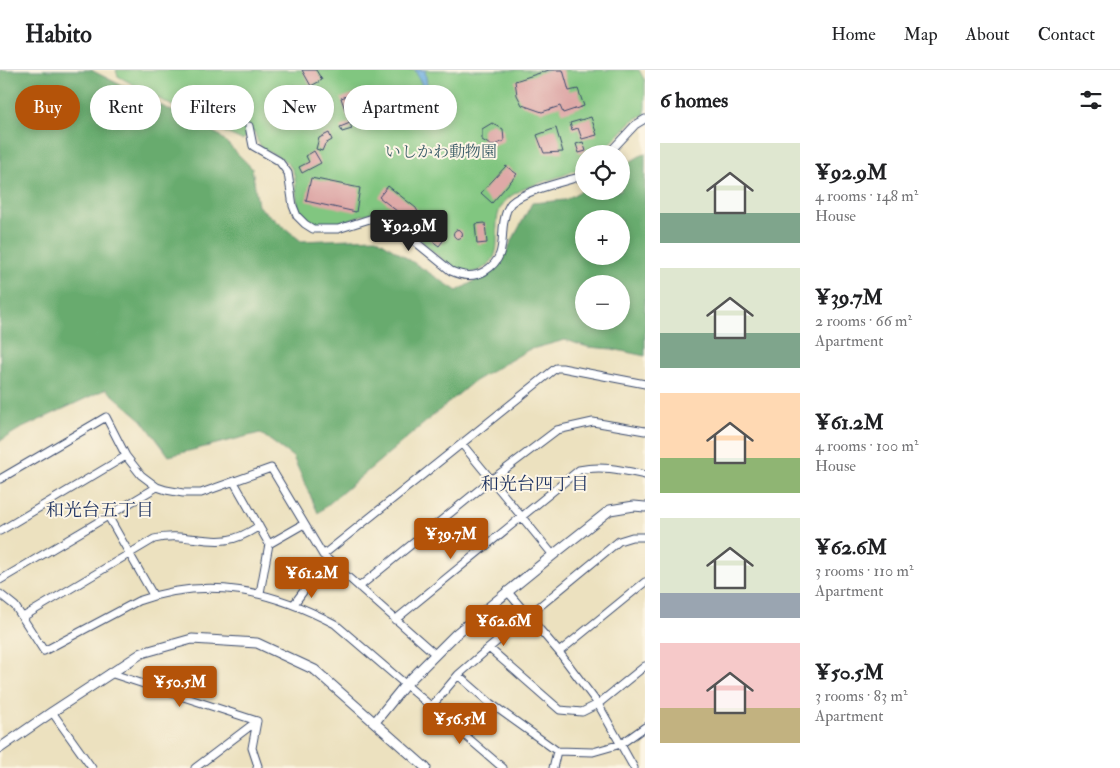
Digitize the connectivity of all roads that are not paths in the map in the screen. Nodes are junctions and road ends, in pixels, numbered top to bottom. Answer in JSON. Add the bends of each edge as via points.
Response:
{"nodes":[{"id":1,"x":645,"y":118,"type":"edge"},
{"id":2,"x":250,"y":130,"type":"edge"},
{"id":3,"x":616,"y":145,"type":"edge"},
{"id":4,"x":575,"y":177,"type":"edge"},
{"id":5,"x":645,"y":384,"type":"edge"},
{"id":6,"x":645,"y":431,"type":"edge"},
{"id":7,"x":462,"y":444,"type":"junction"},
{"id":8,"x":126,"y":456,"type":"junction"},
{"id":9,"x":645,"y":475,"type":"edge"},
{"id":10,"x":0,"y":479,"type":"edge"},
{"id":11,"x":492,"y":480,"type":"junction"},
{"id":12,"x":234,"y":482,"type":"junction"},
{"id":13,"x":157,"y":487,"type":"junction"},
{"id":14,"x":645,"y":507,"type":"edge"},
{"id":15,"x":108,"y":516,"type":"junction"},
{"id":16,"x":521,"y":517,"type":"junction"},
{"id":17,"x":304,"y":524,"type":"junction"},
{"id":18,"x":259,"y":526,"type":"junction"},
{"id":19,"x":0,"y":531,"type":"edge"},
{"id":20,"x":645,"y":538,"type":"edge"},
{"id":21,"x":269,"y":544,"type":"junction"},
{"id":22,"x":130,"y":553,"type":"junction"},
{"id":23,"x":323,"y":555,"type":"junction"},
{"id":24,"x":553,"y":555,"type":"junction"},
{"id":25,"x":0,"y":580,"type":"edge"},
{"id":26,"x":311,"y":581,"type":"dead end"},
{"id":27,"x":645,"y":582,"type":"edge"},
{"id":28,"x":358,"y":587,"type":"junction"},
{"id":29,"x":507,"y":591,"type":"junction"},
{"id":30,"x":260,"y":593,"type":"junction"},
{"id":31,"x":0,"y":594,"type":"edge"},
{"id":32,"x":153,"y":595,"type":"junction"},
{"id":33,"x":294,"y":604,"type":"junction"},
{"id":34,"x":528,"y":616,"type":"junction"},
{"id":35,"x":23,"y":617,"type":"junction"},
{"id":36,"x":395,"y":620,"type":"junction"},
{"id":37,"x":489,"y":648,"type":"junction"},
{"id":38,"x":559,"y":652,"type":"junction"},
{"id":39,"x":435,"y":654,"type":"junction"},
{"id":40,"x":645,"y":666,"type":"edge"},
{"id":41,"x":110,"y":674,"type":"junction"},
{"id":42,"x":458,"y":675,"type":"junction"},
{"id":43,"x":405,"y":686,"type":"junction"},
{"id":44,"x":598,"y":704,"type":"junction"},
{"id":45,"x":432,"y":707,"type":"junction"},
{"id":46,"x":52,"y":712,"type":"junction"},
{"id":47,"x":257,"y":722,"type":"junction"},
{"id":48,"x":375,"y":722,"type":"junction"},
{"id":49,"x":645,"y":727,"type":"edge"},
{"id":50,"x":621,"y":744,"type":"junction"},
{"id":51,"x":0,"y":748,"type":"edge"},
{"id":52,"x":557,"y":751,"type":"junction"},
{"id":53,"x":92,"y":768,"type":"edge"},
{"id":54,"x":195,"y":768,"type":"edge"},
{"id":55,"x":257,"y":768,"type":"edge"},
{"id":56,"x":426,"y":768,"type":"edge"},
{"id":57,"x":503,"y":768,"type":"edge"},
{"id":58,"x":553,"y":768,"type":"edge"},
{"id":59,"x":634,"y":768,"type":"edge"}],
"edges":[{"from":1,"to":3,"type":"street"},
{"from":2,"to":4,"type":"street","via":[[253,146],[279,161],[288,173],[293,206],[305,224],[313,229],[338,230],[376,217],[391,222],[462,276],[481,273],[500,256],[503,219],[510,203],[525,194]]},
{"from":5,"to":7,"type":"street","via":[[556,368]]},
{"from":6,"to":11,"type":"street","via":[[592,422],[557,430]]},
{"from":7,"to":11,"type":"street"},
{"from":7,"to":23,"type":"street"},
{"from":8,"to":10,"type":"street","via":[[106,417]]},
{"from":8,"to":13,"type":"street"},
{"from":8,"to":19,"type":"street"},
{"from":9,"to":16,"type":"street","via":[[610,468],[580,470]]},
{"from":11,"to":16,"type":"street"},
{"from":11,"to":28,"type":"street"},
{"from":12,"to":13,"type":"street","via":[[201,493]]},
{"from":12,"to":17,"type":"street","via":[[271,468]]},
{"from":12,"to":18,"type":"street"},
{"from":13,"to":15,"type":"street"},
{"from":14,"to":24,"type":"street","via":[[610,510]]},
{"from":15,"to":22,"type":"street"},
{"from":15,"to":25,"type":"street"},
{"from":16,"to":24,"type":"street"},
{"from":16,"to":36,"type":"street"},
{"from":17,"to":21,"type":"street"},
{"from":17,"to":23,"type":"street"},
{"from":18,"to":21,"type":"street"},
{"from":18,"to":22,"type":"street","via":[[227,540],[165,536]]},
{"from":20,"to":34,"type":"street","via":[[619,541]]},
{"from":21,"to":30,"type":"street"},
{"from":22,"to":32,"type":"street"},
{"from":22,"to":35,"type":"street"},
{"from":23,"to":28,"type":"street"},
{"from":24,"to":29,"type":"street"},
{"from":26,"to":33,"type":"street"},
{"from":27,"to":38,"type":"street"},
{"from":28,"to":36,"type":"street"},
{"from":29,"to":34,"type":"street"},
{"from":29,"to":39,"type":"street"},
{"from":30,"to":32,"type":"street","via":[[210,588]]},
{"from":30,"to":33,"type":"street"},
{"from":31,"to":35,"type":"street","via":[[16,606]]},
{"from":32,"to":35,"type":"street","via":[[44,652]]},
{"from":33,"to":43,"type":"street","via":[[336,624]]},
{"from":34,"to":37,"type":"street"},
{"from":34,"to":38,"type":"street"},
{"from":36,"to":39,"type":"street"},
{"from":37,"to":42,"type":"street"},
{"from":37,"to":44,"type":"street","via":[[560,710],[582,712]]},
{"from":38,"to":44,"type":"street"},
{"from":39,"to":43,"type":"street"},
{"from":40,"to":44,"type":"street"},
{"from":41,"to":46,"type":"street"},
{"from":41,"to":47,"type":"street"},
{"from":41,"to":48,"type":"street","via":[[142,654],[192,639],[257,643],[315,670]]},
{"from":42,"to":45,"type":"street"},
{"from":42,"to":52,"type":"street","via":[[490,703]]},
{"from":43,"to":45,"type":"street"},
{"from":43,"to":48,"type":"street"},
{"from":44,"to":50,"type":"street"},
{"from":45,"to":57,"type":"street"},
{"from":46,"to":51,"type":"street"},
{"from":46,"to":53,"type":"street"},
{"from":47,"to":54,"type":"street"},
{"from":47,"to":55,"type":"street","via":[[252,748]]},
{"from":48,"to":56,"type":"street"},
{"from":49,"to":50,"type":"street"},
{"from":50,"to":52,"type":"street","via":[[593,752]]},
{"from":50,"to":59,"type":"street"},
{"from":52,"to":58,"type":"street"}]}
